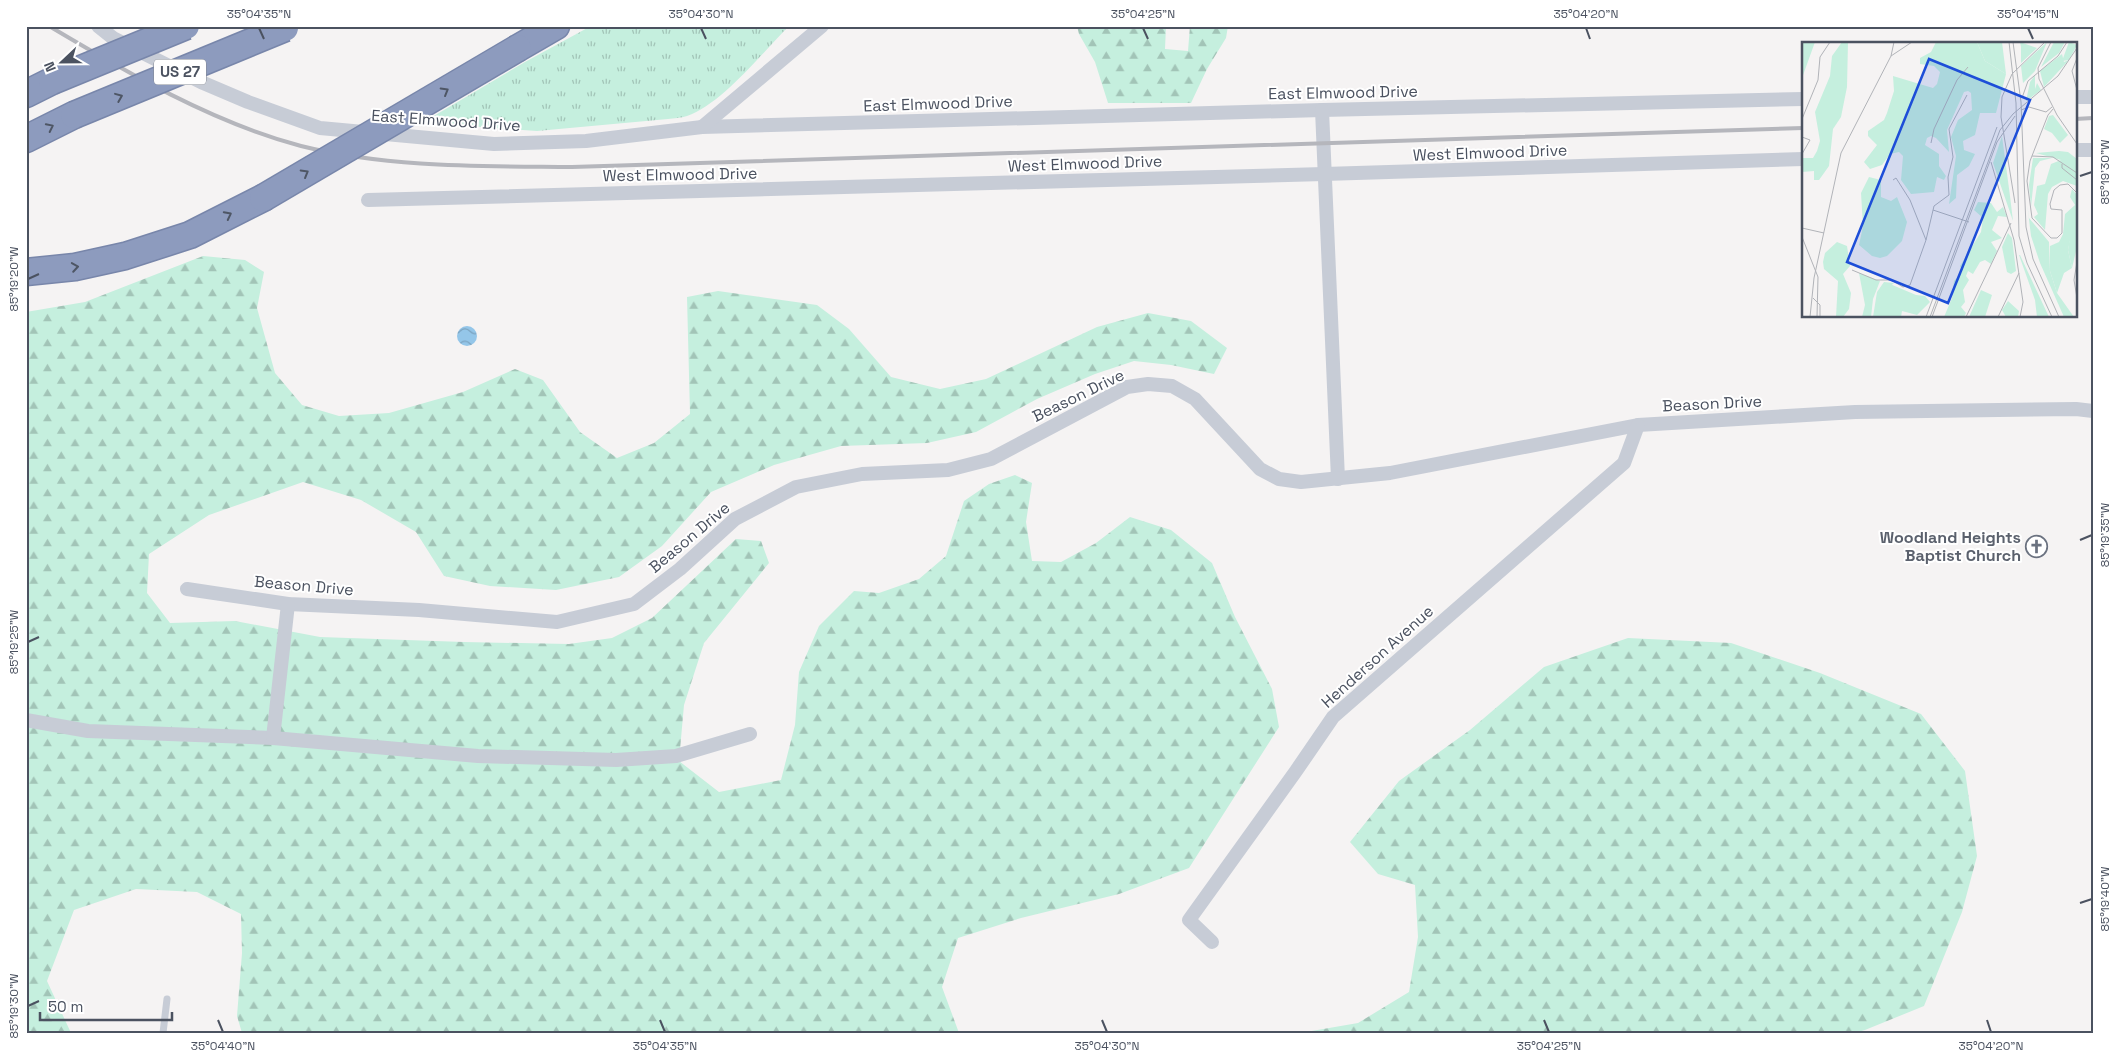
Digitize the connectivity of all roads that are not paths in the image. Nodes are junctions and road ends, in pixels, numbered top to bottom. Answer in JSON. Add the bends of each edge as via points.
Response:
{"nodes":[{"id":1,"x":98,"y":26,"type":"edge"},
{"id":2,"x":186,"y":26,"type":"edge"},
{"id":3,"x":556,"y":26,"type":"edge"},
{"id":4,"x":822,"y":26,"type":"edge"},
{"id":5,"x":287,"y":27,"type":"edge"},
{"id":6,"x":52,"y":81,"type":"junction"},
{"id":7,"x":26,"y":84,"type":"edge"},
{"id":8,"x":26,"y":94,"type":"edge"},
{"id":9,"x":2076,"y":97,"type":"edge"},
{"id":10,"x":2093,"y":97,"type":"edge"},
{"id":11,"x":1802,"y":99,"type":"edge"},
{"id":12,"x":1322,"y":110,"type":"junction"},
{"id":13,"x":702,"y":127,"type":"junction"},
{"id":14,"x":26,"y":139,"type":"edge"},
{"id":15,"x":2076,"y":150,"type":"edge"},
{"id":16,"x":2093,"y":150,"type":"edge"},
{"id":17,"x":1802,"y":159,"type":"edge"},
{"id":18,"x":1324,"y":174,"type":"junction"},
{"id":19,"x":368,"y":200,"type":"dead end"},
{"id":20,"x":26,"y":272,"type":"edge"},
{"id":21,"x":2093,"y":411,"type":"edge"},
{"id":22,"x":1638,"y":425,"type":"junction"},
{"id":23,"x":1338,"y":479,"type":"junction"},
{"id":24,"x":188,"y":590,"type":"dead end"},
{"id":25,"x":288,"y":604,"type":"junction"},
{"id":26,"x":26,"y":720,"type":"edge"},
{"id":27,"x":750,"y":734,"type":"dead end"},
{"id":28,"x":273,"y":738,"type":"junction"},
{"id":29,"x":1212,"y":942,"type":"dead end"},
{"id":30,"x":167,"y":999,"type":"dead end"},
{"id":31,"x":162,"y":1033,"type":"edge"}],
"edges":[{"from":1,"to":13,"type":"street","name":"East Elmwood Drive","via":[[113,38],[201,82],[320,128],[494,144],[586,142]]},
{"from":2,"to":6,"type":"highway","number":"US 27","bridge":true},
{"from":20,"to":3,"type":"highway","one_way":true,"bridge":true,"via":[[75,267],[125,256],[190,235],[262,198]]},
{"from":4,"to":13,"type":"street"},
{"from":14,"to":5,"type":"highway","number":"US 27","one_way":true,"bridge":true,"via":[[74,115]]},
{"from":6,"to":7,"type":"highway"},
{"from":6,"to":8,"type":"highway","number":"US 27"},
{"from":9,"to":10,"type":"street"},
{"from":11,"to":12,"type":"street","name":"East Elmwood Drive"},
{"from":12,"to":13,"type":"street","name":"East Elmwood Drive"},
{"from":12,"to":18,"type":"street"},
{"from":15,"to":16,"type":"street"},
{"from":17,"to":18,"type":"street","name":"West Elmwood Drive"},
{"from":18,"to":19,"type":"street","name":"West Elmwood Drive"},
{"from":18,"to":23,"type":"street"},
{"from":21,"to":22,"type":"street","name":"Beason Drive","via":[[1856,412]]},
{"from":22,"to":23,"type":"street","name":"Beason Drive","via":[[1390,473]]},
{"from":22,"to":29,"type":"street","name":"Henderson Avenue","via":[[1624,463],[1332,717],[1189,920]]},
{"from":23,"to":25,"type":"street","name":"Beason Drive","via":[[1300,482],[1278,479],[1260,469],[1195,400],[1172,386],[1148,384],[1127,387],[991,459],[948,470],[862,474],[796,487],[735,519],[680,569],[634,604],[557,622],[419,610]]},
{"from":24,"to":25,"type":"street","name":"Beason Drive"},
{"from":25,"to":28,"type":"street"},
{"from":26,"to":28,"type":"street","via":[[88,731]]},
{"from":27,"to":28,"type":"street","via":[[676,756],[616,760],[478,756]]},
{"from":30,"to":31,"type":"lane"}]}
